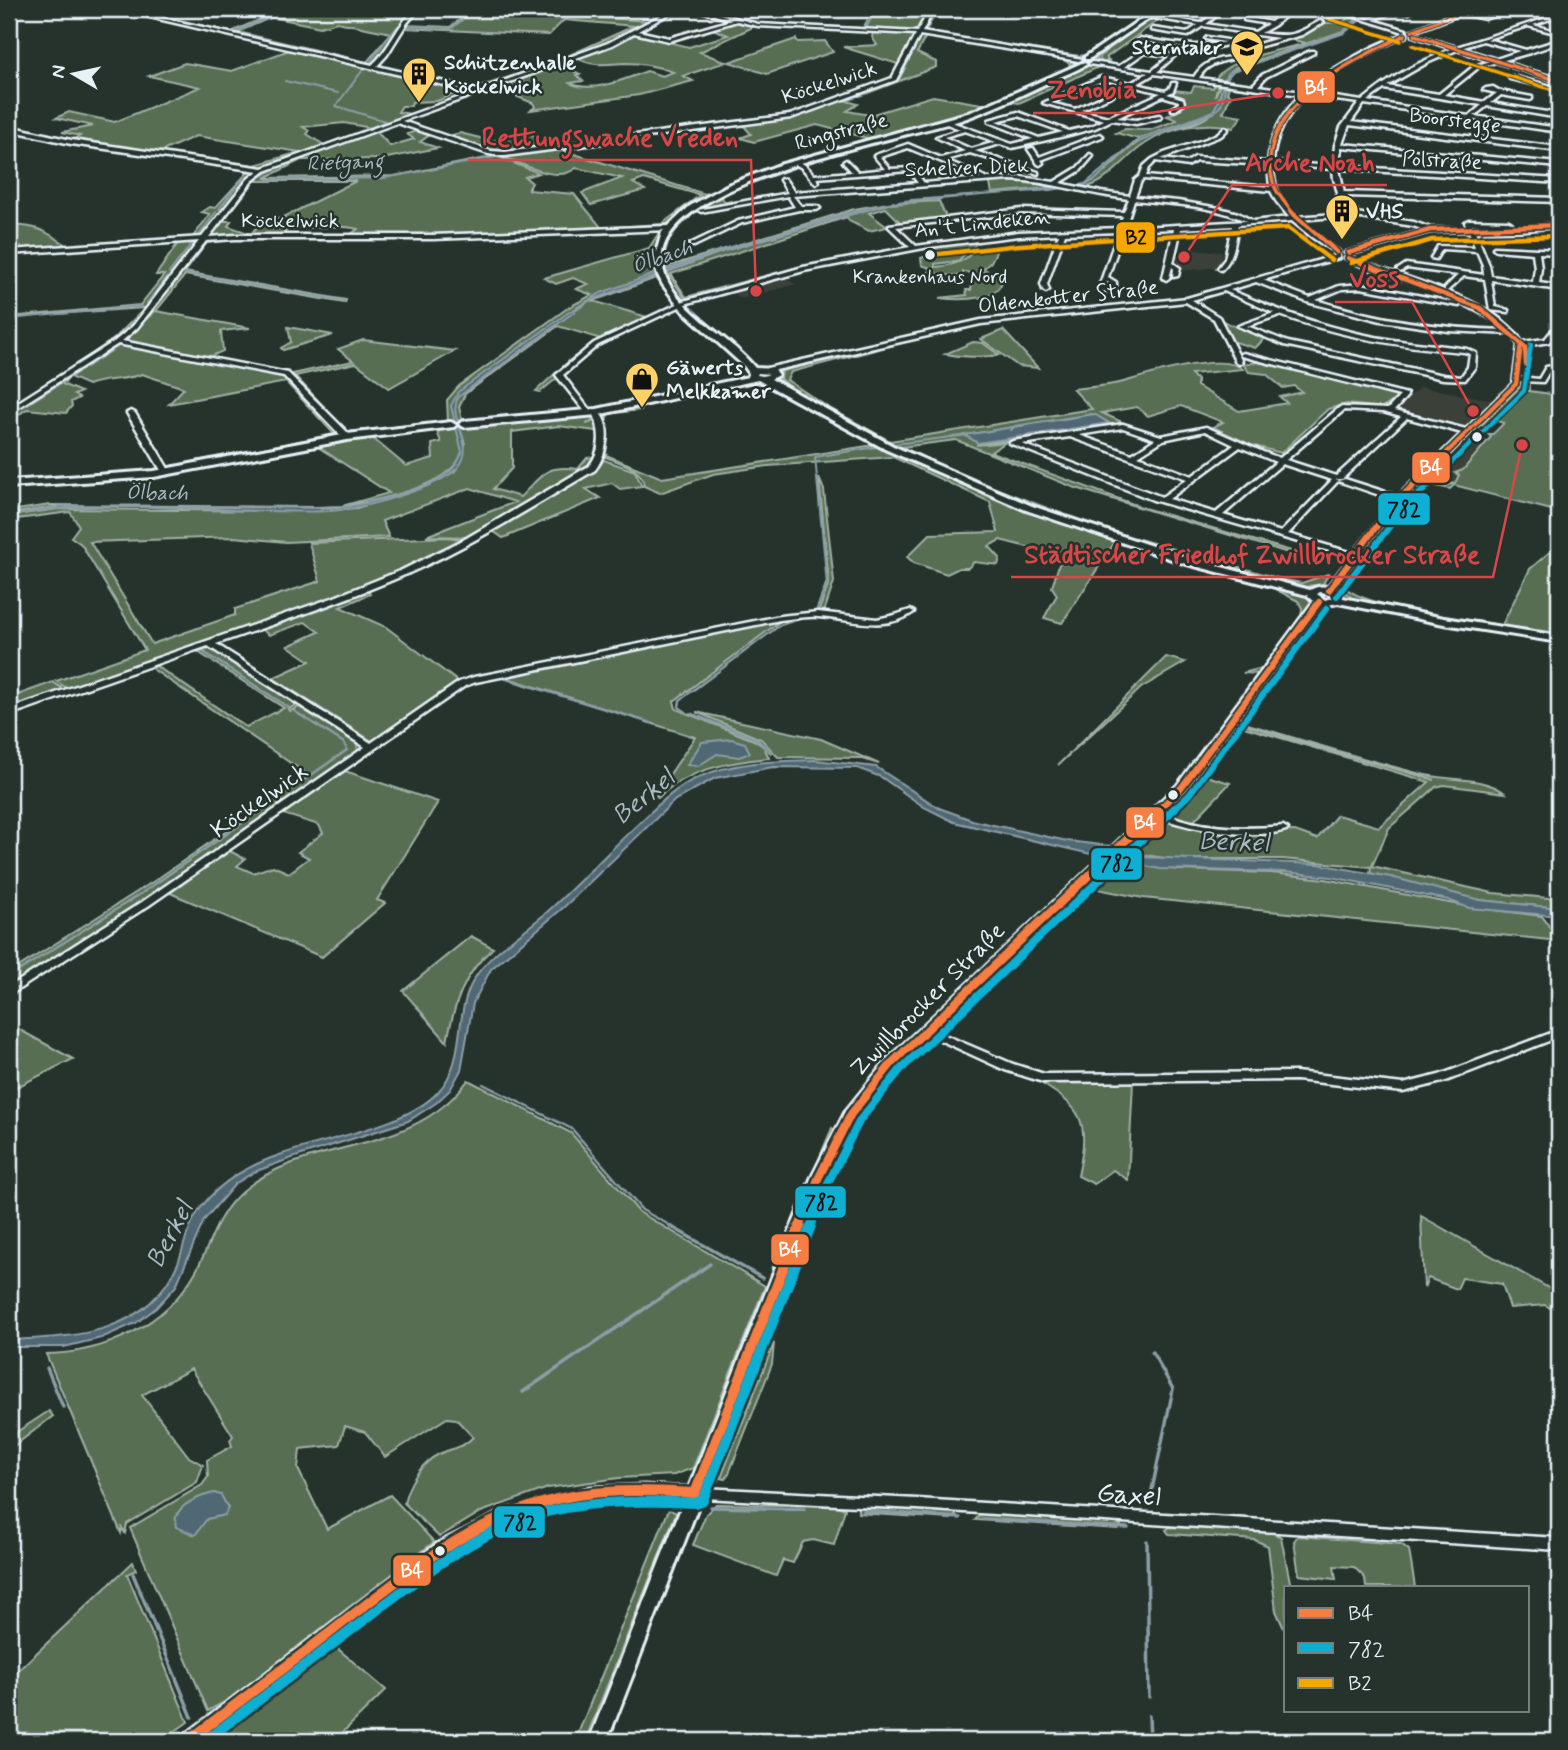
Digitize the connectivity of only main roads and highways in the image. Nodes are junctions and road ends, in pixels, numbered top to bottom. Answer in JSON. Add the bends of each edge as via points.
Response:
{"nodes":[{"id":1,"x":1160,"y":9,"type":"edge"},
{"id":2,"x":661,"y":272,"type":"joint"},
{"id":3,"x":738,"y":356,"type":"joint"},
{"id":4,"x":763,"y":374,"type":"junction"},
{"id":5,"x":718,"y":385,"type":"joint"},
{"id":6,"x":464,"y":424,"type":"road end"},
{"id":7,"x":451,"y":425,"type":"road end"},
{"id":8,"x":9,"y":484,"type":"edge"},
{"id":9,"x":1315,"y":597,"type":"junction"},
{"id":10,"x":1338,"y":600,"type":"junction"},
{"id":11,"x":1422,"y":617,"type":"joint"},
{"id":12,"x":1527,"y":635,"type":"joint"},
{"id":13,"x":1559,"y":639,"type":"edge"},
{"id":14,"x":598,"y":1741,"type":"edge"}],
"edges":[{"from":1,"to":2,"type":"main road","name":"Ringstraße","via":[[1084,62],[1012,99],[718,191],[685,211],[668,228],[659,247]]},
{"from":2,"to":3,"type":"main road","via":[[682,303]]},
{"from":3,"to":4,"type":"main road"},
{"from":4,"to":5,"type":"main road"},
{"from":4,"to":9,"type":"main road","via":[[852,428],[950,476],[1091,530]]},
{"from":5,"to":6,"type":"main road","via":[[593,412]]},
{"from":7,"to":8,"type":"main road","via":[[347,437],[166,472]]},
{"from":9,"to":10,"type":"main road"},
{"from":9,"to":10,"type":"main road","via":[[1329,590]]},
{"from":9,"to":14,"type":"main road","name":"Zwillbrocker Straße","via":[[1195,772],[926,1030],[863,1098],[832,1148]]},
{"from":10,"to":11,"type":"main road"},
{"from":11,"to":12,"type":"main road"},
{"from":12,"to":13,"type":"main road"}]}
